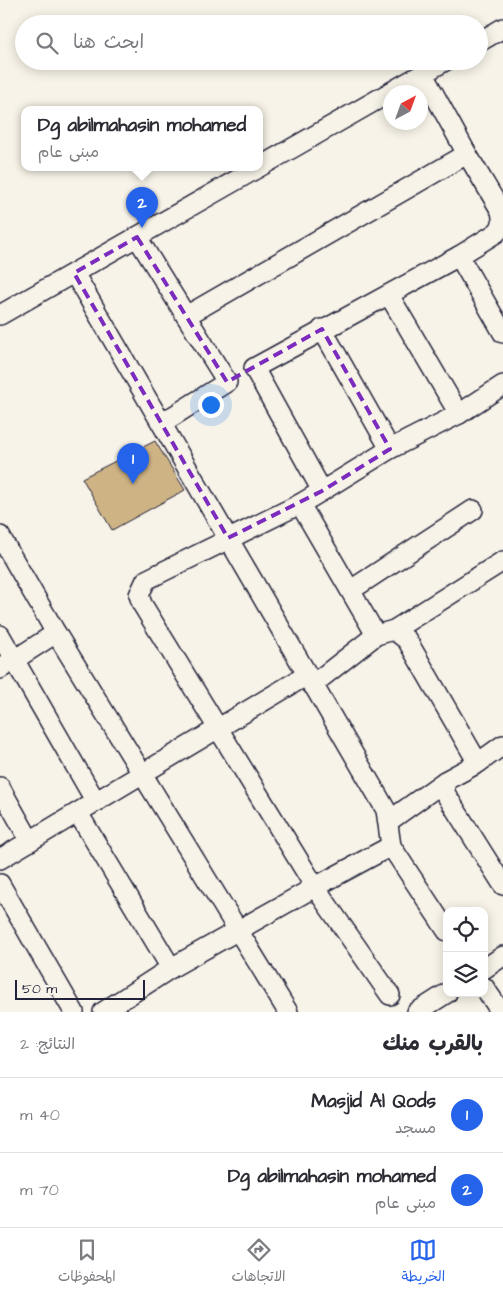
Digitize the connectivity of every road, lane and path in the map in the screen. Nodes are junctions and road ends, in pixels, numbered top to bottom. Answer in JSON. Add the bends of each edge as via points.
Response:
{"nodes":[{"id":1,"x":503,"y":28,"type":"edge"},
{"id":2,"x":488,"y":37,"type":"edge"},
{"id":3,"x":429,"y":70,"type":"edge"},
{"id":4,"x":422,"y":74,"type":"junction"},
{"id":5,"x":467,"y":154,"type":"junction"},
{"id":6,"x":263,"y":165,"type":"edge"},
{"id":7,"x":252,"y":171,"type":"edge"},
{"id":8,"x":136,"y":237,"type":"junction"},
{"id":9,"x":459,"y":256,"type":"junction"},
{"id":10,"x":74,"y":273,"type":"junction"},
{"id":11,"x":390,"y":296,"type":"junction"},
{"id":12,"x":0,"y":315,"type":"edge"},
{"id":13,"x":186,"y":316,"type":"junction"},
{"id":14,"x":322,"y":329,"type":"junction"},
{"id":15,"x":503,"y":333,"type":"edge"},
{"id":16,"x":254,"y":368,"type":"junction"},
{"id":17,"x":227,"y":382,"type":"junction"},
{"id":18,"x":503,"y":385,"type":"edge"},
{"id":19,"x":459,"y":414,"type":"junction"},
{"id":20,"x":162,"y":423,"type":"junction"},
{"id":21,"x":390,"y":449,"type":"junction"},
{"id":22,"x":322,"y":491,"type":"junction"},
{"id":23,"x":300,"y":504,"type":"junction"},
{"id":24,"x":473,"y":510,"type":"dead end"},
{"id":25,"x":0,"y":536,"type":"edge"},
{"id":26,"x":228,"y":538,"type":"junction"},
{"id":27,"x":503,"y":560,"type":"edge"},
{"id":28,"x":351,"y":590,"type":"junction"},
{"id":29,"x":56,"y":633,"type":"junction"},
{"id":30,"x":385,"y":633,"type":"junction"},
{"id":31,"x":0,"y":635,"type":"edge"},
{"id":32,"x":7,"y":664,"type":"edge"},
{"id":33,"x":309,"y":680,"type":"junction"},
{"id":34,"x":219,"y":728,"type":"junction"},
{"id":35,"x":503,"y":745,"type":"edge"},
{"id":36,"x":478,"y":763,"type":"junction"},
{"id":37,"x":142,"y":774,"type":"junction"},
{"id":38,"x":445,"y":781,"type":"junction"},
{"id":39,"x":0,"y":788,"type":"edge"},
{"id":40,"x":96,"y":802,"type":"junction"},
{"id":41,"x":78,"y":813,"type":"junction"},
{"id":42,"x":389,"y":820,"type":"junction"},
{"id":43,"x":30,"y":841,"type":"junction"},
{"id":44,"x":391,"y":846,"type":"junction"},
{"id":45,"x":0,"y":860,"type":"edge"},
{"id":46,"x":0,"y":884,"type":"edge"},
{"id":47,"x":503,"y":885,"type":"edge"},
{"id":48,"x":315,"y":887,"type":"junction"},
{"id":49,"x":443,"y":925,"type":"edge"},
{"id":50,"x":236,"y":930,"type":"junction"},
{"id":51,"x":503,"y":956,"type":"edge"},
{"id":52,"x":488,"y":966,"type":"edge"},
{"id":53,"x":171,"y":968,"type":"junction"},
{"id":54,"x":488,"y":993,"type":"edge"},
{"id":55,"x":390,"y":995,"type":"dead end"},
{"id":56,"x":443,"y":996,"type":"edge"},
{"id":57,"x":106,"y":1011,"type":"edge"},
{"id":58,"x":74,"y":1012,"type":"edge"},
{"id":59,"x":288,"y":1012,"type":"edge"},
{"id":60,"x":417,"y":1012,"type":"edge"},
{"id":61,"x":500,"y":1012,"type":"edge"}],
"edges":[{"from":1,"to":2,"type":"street"},
{"from":3,"to":4,"type":"street"},
{"from":4,"to":5,"type":"street"},
{"from":4,"to":6,"type":"street"},
{"from":5,"to":9,"type":"street","via":[[503,220],[496,233]]},
{"from":5,"to":13,"type":"street"},
{"from":7,"to":8,"type":"street"},
{"from":8,"to":10,"type":"street"},
{"from":8,"to":13,"type":"street"},
{"from":9,"to":11,"type":"street"},
{"from":9,"to":15,"type":"street"},
{"from":10,"to":12,"type":"street"},
{"from":10,"to":20,"type":"street"},
{"from":11,"to":14,"type":"street"},
{"from":11,"to":19,"type":"street"},
{"from":13,"to":17,"type":"street"},
{"from":14,"to":16,"type":"street"},
{"from":14,"to":21,"type":"street"},
{"from":16,"to":17,"type":"street"},
{"from":16,"to":22,"type":"street"},
{"from":17,"to":20,"type":"street"},
{"from":18,"to":19,"type":"street"},
{"from":19,"to":21,"type":"street"},
{"from":20,"to":26,"type":"street"},
{"from":21,"to":22,"type":"street"},
{"from":22,"to":23,"type":"street"},
{"from":23,"to":26,"type":"street"},
{"from":23,"to":28,"type":"street"},
{"from":24,"to":28,"type":"street"},
{"from":25,"to":29,"type":"street"},
{"from":26,"to":33,"type":"street"},
{"from":26,"to":34,"type":"street","via":[[153,575],[146,580],[139,595]]},
{"from":27,"to":30,"type":"street"},
{"from":28,"to":30,"type":"street"},
{"from":29,"to":32,"type":"street"},
{"from":29,"to":37,"type":"street"},
{"from":30,"to":33,"type":"street"},
{"from":30,"to":36,"type":"street","via":[[407,640]]},
{"from":31,"to":32,"type":"street"},
{"from":32,"to":40,"type":"street"},
{"from":33,"to":34,"type":"street"},
{"from":33,"to":42,"type":"street"},
{"from":34,"to":37,"type":"street"},
{"from":34,"to":48,"type":"street"},
{"from":35,"to":36,"type":"street"},
{"from":36,"to":38,"type":"street"},
{"from":37,"to":40,"type":"street"},
{"from":37,"to":50,"type":"street"},
{"from":38,"to":42,"type":"street"},
{"from":38,"to":47,"type":"street","via":[[447,799]]},
{"from":39,"to":43,"type":"street"},
{"from":40,"to":41,"type":"street"},
{"from":41,"to":43,"type":"street"},
{"from":41,"to":53,"type":"street"},
{"from":42,"to":44,"type":"street"},
{"from":43,"to":45,"type":"street"},
{"from":44,"to":48,"type":"street"},
{"from":44,"to":49,"type":"street"},
{"from":46,"to":58,"type":"street"},
{"from":48,"to":50,"type":"street"},
{"from":48,"to":55,"type":"street"},
{"from":50,"to":53,"type":"street"},
{"from":50,"to":59,"type":"street"},
{"from":51,"to":52,"type":"street"},
{"from":53,"to":57,"type":"street"},
{"from":54,"to":61,"type":"street"},
{"from":56,"to":60,"type":"street"}]}
